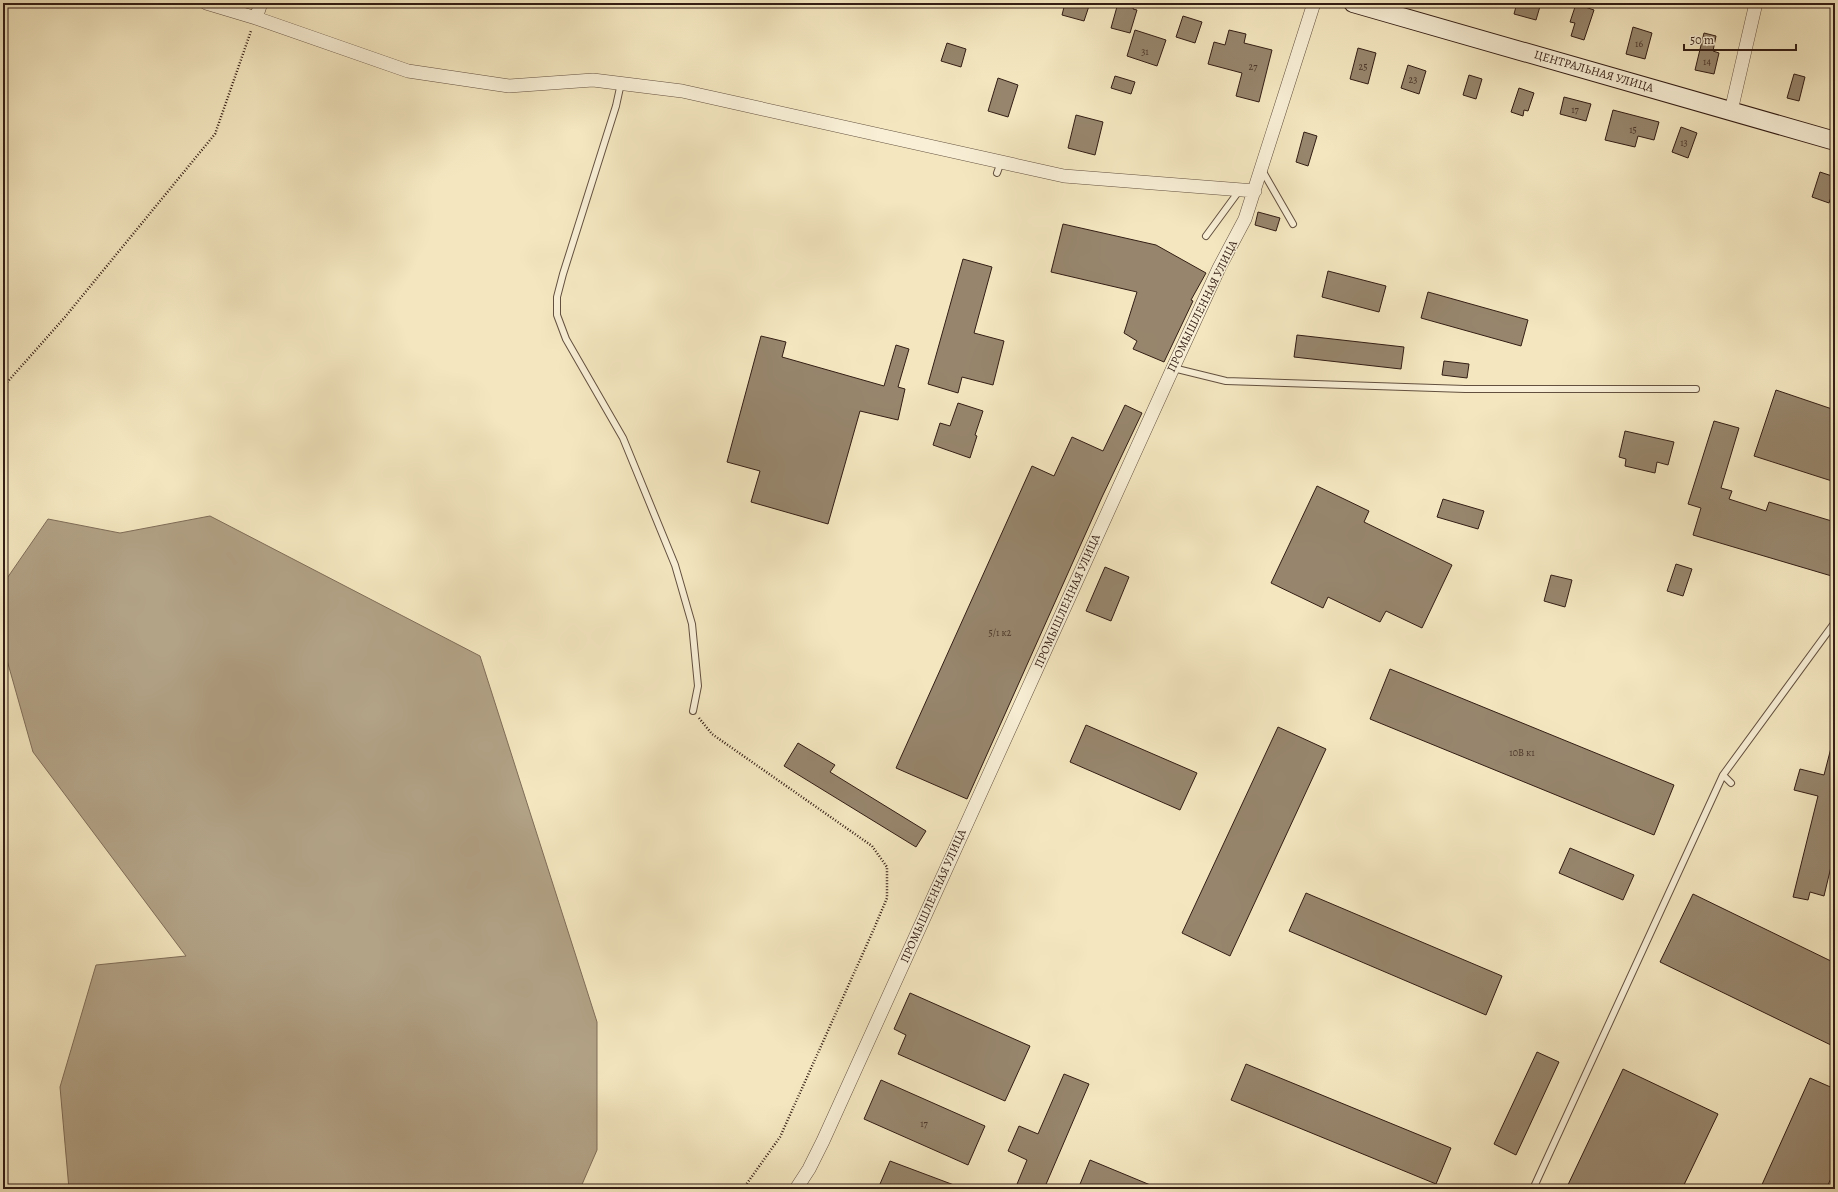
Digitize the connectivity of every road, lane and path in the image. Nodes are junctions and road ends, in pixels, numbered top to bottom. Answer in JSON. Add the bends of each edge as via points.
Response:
{"nodes":[{"id":1,"x":206,"y":3,"type":"edge"},
{"id":2,"x":261,"y":3,"type":"edge"},
{"id":3,"x":1314,"y":3,"type":"edge"},
{"id":4,"x":1353,"y":3,"type":"edge"},
{"id":5,"x":1756,"y":3,"type":"edge"},
{"id":6,"x":1381,"y":7,"type":"edge"},
{"id":7,"x":256,"y":18,"type":"junction"},
{"id":8,"x":621,"y":83,"type":"junction"},
{"id":9,"x":1732,"y":111,"type":"junction"},
{"id":10,"x":1835,"y":141,"type":"edge"},
{"id":11,"x":1262,"y":170,"type":"junction"},
{"id":12,"x":1239,"y":191,"type":"junction"},
{"id":13,"x":1255,"y":192,"type":"junction"},
{"id":14,"x":1293,"y":224,"type":"dead end"},
{"id":15,"x":1206,"y":236,"type":"dead end"},
{"id":16,"x":1173,"y":368,"type":"junction"},
{"id":17,"x":3,"y":387,"type":"edge"},
{"id":18,"x":1696,"y":389,"type":"dead end"},
{"id":19,"x":1835,"y":622,"type":"edge"},
{"id":20,"x":1820,"y":642,"type":"junction"},
{"id":21,"x":1826,"y":646,"type":"dead end"},
{"id":22,"x":693,"y":711,"type":"joint"},
{"id":23,"x":1723,"y":775,"type":"junction"},
{"id":24,"x":1731,"y":783,"type":"dead end"},
{"id":25,"x":743,"y":1189,"type":"edge"},
{"id":26,"x":796,"y":1189,"type":"edge"},
{"id":27,"x":1533,"y":1189,"type":"edge"}],
"edges":[{"from":1,"to":7,"type":"street"},
{"from":2,"to":7,"type":"street"},
{"from":3,"to":11,"type":"street","name":"ПРОМЫШЛЕННАЯ УЛИЦА"},
{"from":4,"to":6,"type":"main road","name":"ЦЕНТРАЛЬНАЯ УЛИЦА"},
{"from":5,"to":9,"type":"street"},
{"from":6,"to":9,"type":"main road","name":"ЦЕНТРАЛЬНАЯ УЛИЦА"},
{"from":7,"to":8,"type":"street","via":[[415,72],[509,86],[574,81]]},
{"from":7,"to":17,"type":"path","via":[[215,134],[65,317]]},
{"from":8,"to":12,"type":"street","via":[[682,91],[999,168]]},
{"from":8,"to":22,"type":"lane","via":[[563,274],[557,297],[557,315],[566,339],[623,438],[675,565],[692,624],[698,686]]},
{"from":9,"to":10,"type":"main road","name":"ЦЕНТРАЛЬНАЯ УЛИЦА"},
{"from":11,"to":13,"type":"street","name":"ПРОМЫШЛЕННАЯ УЛИЦА"},
{"from":11,"to":14,"type":"lane"},
{"from":12,"to":13,"type":"street"},
{"from":12,"to":15,"type":"lane"},
{"from":13,"to":16,"type":"street","name":"ПРОМЫШЛЕННАЯ УЛИЦА","via":[[1245,219],[1219,268]]},
{"from":16,"to":18,"type":"lane","via":[[1226,381],[1465,389]]},
{"from":16,"to":26,"type":"street","name":"ПРОМЫШЛЕННАЯ УЛИЦА","via":[[823,1142]]},
{"from":19,"to":20,"type":"lane"},
{"from":20,"to":21,"type":"lane"},
{"from":20,"to":23,"type":"lane"},
{"from":22,"to":25,"type":"path","via":[[712,734],[872,846],[887,867],[887,898],[873,931],[780,1137]]},
{"from":23,"to":24,"type":"lane"},
{"from":23,"to":27,"type":"lane"}]}
